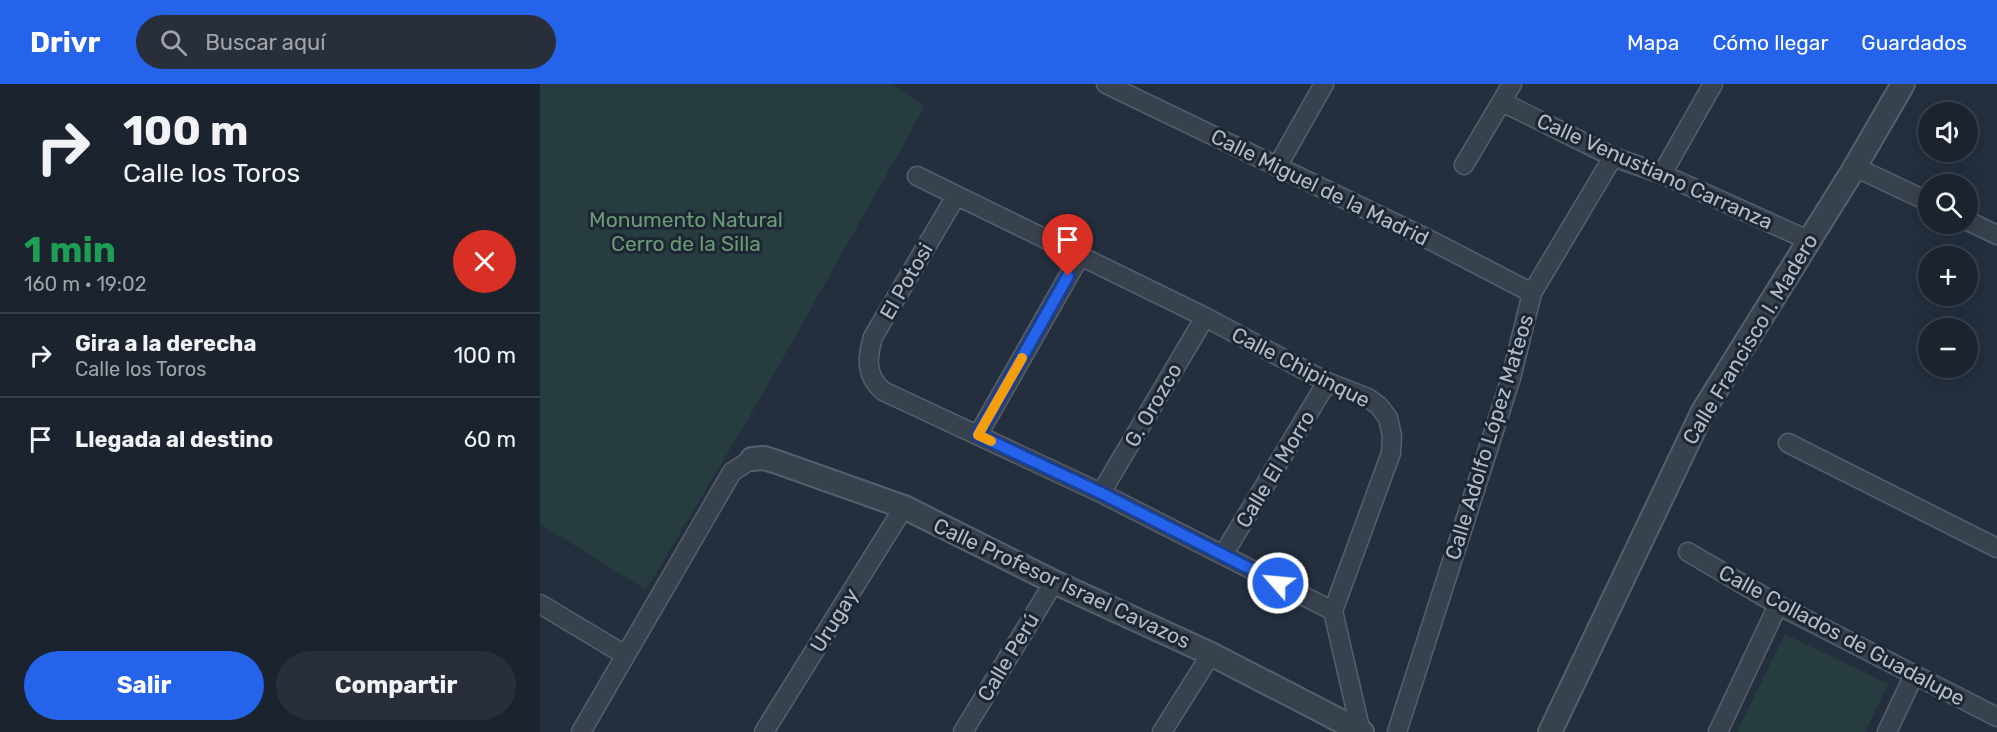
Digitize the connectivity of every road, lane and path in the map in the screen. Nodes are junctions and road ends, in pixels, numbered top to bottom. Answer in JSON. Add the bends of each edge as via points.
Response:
{"nodes":[{"id":1,"x":1106,"y":84,"type":"edge"},
{"id":2,"x":1324,"y":84,"type":"edge"},
{"id":3,"x":1512,"y":84,"type":"edge"},
{"id":4,"x":1713,"y":84,"type":"edge"},
{"id":5,"x":1903,"y":84,"type":"edge"},
{"id":6,"x":1502,"y":102,"type":"junction"},
{"id":7,"x":1613,"y":157,"type":"junction"},
{"id":8,"x":1464,"y":165,"type":"dead end"},
{"id":9,"x":1277,"y":167,"type":"junction"},
{"id":10,"x":1855,"y":167,"type":"junction"},
{"id":11,"x":1662,"y":174,"type":"junction"},
{"id":12,"x":917,"y":176,"type":"dead end"},
{"id":13,"x":956,"y":196,"type":"junction"},
{"id":14,"x":1918,"y":197,"type":"edge"},
{"id":15,"x":1978,"y":226,"type":"edge"},
{"id":16,"x":1997,"y":235,"type":"edge"},
{"id":17,"x":1808,"y":240,"type":"junction"},
{"id":18,"x":1080,"y":256,"type":"junction"},
{"id":19,"x":1532,"y":293,"type":"junction"},
{"id":20,"x":1205,"y":317,"type":"junction"},
{"id":21,"x":1327,"y":382,"type":"junction"},
{"id":22,"x":978,"y":435,"type":"junction"},
{"id":23,"x":1788,"y":443,"type":"dead end"},
{"id":24,"x":752,"y":459,"type":"joint"},
{"id":25,"x":1101,"y":493,"type":"junction"},
{"id":26,"x":904,"y":507,"type":"junction"},
{"id":27,"x":1997,"y":548,"type":"edge"},
{"id":28,"x":1688,"y":552,"type":"dead end"},
{"id":29,"x":1223,"y":555,"type":"junction"},
{"id":30,"x":1054,"y":582,"type":"junction"},
{"id":31,"x":540,"y":604,"type":"edge"},
{"id":32,"x":1778,"y":605,"type":"junction"},
{"id":33,"x":1333,"y":611,"type":"junction"},
{"id":34,"x":1211,"y":654,"type":"junction"},
{"id":35,"x":625,"y":655,"type":"junction"},
{"id":36,"x":1914,"y":675,"type":"junction"},
{"id":37,"x":1997,"y":717,"type":"edge"},
{"id":38,"x":580,"y":732,"type":"edge"},
{"id":39,"x":764,"y":732,"type":"edge"},
{"id":40,"x":963,"y":732,"type":"edge"},
{"id":41,"x":1162,"y":732,"type":"edge"},
{"id":42,"x":1361,"y":732,"type":"edge"},
{"id":43,"x":1397,"y":732,"type":"edge"},
{"id":44,"x":1550,"y":732,"type":"edge"},
{"id":45,"x":1718,"y":732,"type":"edge"},
{"id":46,"x":1887,"y":732,"type":"edge"}],
"edges":[{"from":1,"to":9,"type":"street","name":"Calle Miguel de la Madrid"},
{"from":2,"to":9,"type":"street"},
{"from":3,"to":6,"type":"street"},
{"from":4,"to":11,"type":"street"},
{"from":5,"to":10,"type":"street","name":"Calle Francisco I. Madero"},
{"from":6,"to":7,"type":"street","name":"Calle Venustiano Carranza"},
{"from":6,"to":8,"type":"street"},
{"from":7,"to":11,"type":"street","name":"Calle Venustiano Carranza"},
{"from":7,"to":19,"type":"street","name":"Calle Adolfo López Mateos"},
{"from":9,"to":19,"type":"street","name":"Calle Miguel de la Madrid"},
{"from":10,"to":14,"type":"street"},
{"from":10,"to":17,"type":"street","name":"Calle Francisco I. Madero"},
{"from":11,"to":17,"type":"street","name":"Calle Venustiano Carranza"},
{"from":12,"to":13,"type":"street","name":"Calle Chipinque"},
{"from":13,"to":18,"type":"street","name":"Calle Chipinque"},
{"from":13,"to":22,"type":"street","name":"El Potosi","via":[[873,337],[868,369],[883,391]]},
{"from":15,"to":16,"type":"street"},
{"from":17,"to":44,"type":"street","name":"Calle Francisco I. Madero","via":[[1703,411]]},
{"from":18,"to":20,"type":"street","name":"Calle Chipinque"},
{"from":18,"to":22,"type":"street"},
{"from":19,"to":43,"type":"street","name":"Calle Adolfo López Mateos","via":[[1511,378]]},
{"from":20,"to":21,"type":"street","name":"Calle Chipinque"},
{"from":20,"to":25,"type":"street","name":"G. Orozco"},
{"from":21,"to":29,"type":"street","name":"Calle El Morro"},
{"from":21,"to":33,"type":"street","name":"Calle Chipinque","via":[[1379,406],[1388,418],[1392,436],[1391,453]]},
{"from":22,"to":25,"type":"street"},
{"from":23,"to":27,"type":"street"},
{"from":24,"to":26,"type":"street","name":"Calle Profesor Israel Cavazos","via":[[777,462]]},
{"from":24,"to":35,"type":"street","via":[[732,472]]},
{"from":25,"to":29,"type":"street"},
{"from":26,"to":30,"type":"street","name":"Calle Profesor Israel Cavazos"},
{"from":26,"to":39,"type":"street","name":"Urugay"},
{"from":28,"to":32,"type":"street","name":"Calle Collados de Guadalupe"},
{"from":29,"to":33,"type":"street"},
{"from":30,"to":34,"type":"street","name":"Calle Profesor Israel Cavazos"},
{"from":30,"to":40,"type":"street","name":"Calle Perú"},
{"from":31,"to":35,"type":"street"},
{"from":32,"to":36,"type":"street","name":"Calle Collados de Guadalupe"},
{"from":32,"to":45,"type":"street"},
{"from":33,"to":42,"type":"street"},
{"from":34,"to":41,"type":"street"},
{"from":34,"to":42,"type":"street","name":"Calle Profesor Israel Cavazos"},
{"from":35,"to":38,"type":"street"},
{"from":36,"to":37,"type":"street","name":"Calle Collados de Guadalupe"},
{"from":36,"to":46,"type":"street"}]}
